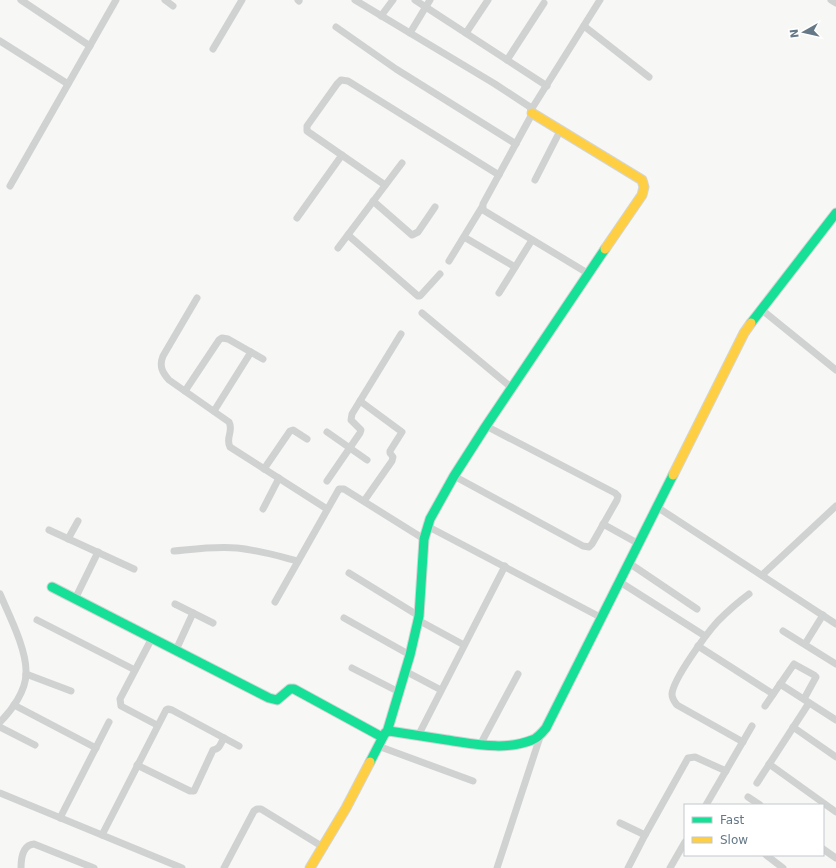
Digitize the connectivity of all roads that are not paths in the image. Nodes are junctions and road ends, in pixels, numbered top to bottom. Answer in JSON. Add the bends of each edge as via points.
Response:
{"nodes":[{"id":1,"x":21,"y":0,"type":"edge"},
{"id":2,"x":116,"y":0,"type":"edge"},
{"id":3,"x":166,"y":0,"type":"edge"},
{"id":4,"x":242,"y":0,"type":"edge"},
{"id":5,"x":355,"y":0,"type":"edge"},
{"id":6,"x":393,"y":0,"type":"edge"},
{"id":7,"x":415,"y":0,"type":"edge"},
{"id":8,"x":430,"y":0,"type":"edge"},
{"id":9,"x":488,"y":0,"type":"edge"},
{"id":10,"x":600,"y":0,"type":"edge"},
{"id":11,"x":831,"y":0,"type":"edge"},
{"id":12,"x":544,"y":3,"type":"dead end"},
{"id":13,"x":836,"y":3,"type":"edge"},
{"id":14,"x":173,"y":6,"type":"dead end"},
{"id":15,"x":426,"y":7,"type":"junction"},
{"id":16,"x":381,"y":16,"type":"junction"},
{"id":17,"x":584,"y":26,"type":"junction"},
{"id":18,"x":336,"y":27,"type":"dead end"},
{"id":19,"x":410,"y":33,"type":"junction"},
{"id":20,"x":466,"y":34,"type":"junction"},
{"id":21,"x":0,"y":41,"type":"edge"},
{"id":22,"x":90,"y":46,"type":"junction"},
{"id":23,"x":213,"y":49,"type":"dead end"},
{"id":24,"x":507,"y":60,"type":"junction"},
{"id":25,"x":649,"y":77,"type":"dead end"},
{"id":26,"x":68,"y":84,"type":"junction"},
{"id":27,"x":546,"y":86,"type":"junction"},
{"id":28,"x":532,"y":112,"type":"junction"},
{"id":29,"x":560,"y":130,"type":"junction"},
{"id":30,"x":516,"y":144,"type":"junction"},
{"id":31,"x":342,"y":155,"type":"junction"},
{"id":32,"x":402,"y":163,"type":"dead end"},
{"id":33,"x":499,"y":175,"type":"junction"},
{"id":34,"x":535,"y":180,"type":"dead end"},
{"id":35,"x":385,"y":184,"type":"junction"},
{"id":36,"x":10,"y":186,"type":"dead end"},
{"id":37,"x":373,"y":201,"type":"junction"},
{"id":38,"x":435,"y":207,"type":"dead end"},
{"id":39,"x":482,"y":207,"type":"junction"},
{"id":40,"x":836,"y":213,"type":"edge"},
{"id":41,"x":297,"y":218,"type":"dead end"},
{"id":42,"x":348,"y":235,"type":"junction"},
{"id":43,"x":464,"y":237,"type":"junction"},
{"id":44,"x":532,"y":240,"type":"junction"},
{"id":45,"x":338,"y":248,"type":"dead end"},
{"id":46,"x":449,"y":261,"type":"dead end"},
{"id":47,"x":515,"y":267,"type":"junction"},
{"id":48,"x":440,"y":274,"type":"dead end"},
{"id":49,"x":589,"y":274,"type":"junction"},
{"id":50,"x":499,"y":293,"type":"dead end"},
{"id":51,"x":197,"y":298,"type":"dead end"},
{"id":52,"x":762,"y":310,"type":"junction"},
{"id":53,"x":422,"y":313,"type":"dead end"},
{"id":54,"x":402,"y":334,"type":"dead end"},
{"id":55,"x":251,"y":352,"type":"junction"},
{"id":56,"x":263,"y":359,"type":"dead end"},
{"id":57,"x":836,"y":370,"type":"edge"},
{"id":58,"x":512,"y":388,"type":"junction"},
{"id":59,"x":185,"y":391,"type":"junction"},
{"id":60,"x":360,"y":401,"type":"junction"},
{"id":61,"x":214,"y":411,"type":"junction"},
{"id":62,"x":486,"y":426,"type":"junction"},
{"id":63,"x":327,"y":432,"type":"dead end"},
{"id":64,"x":307,"y":439,"type":"dead end"},
{"id":65,"x":349,"y":447,"type":"junction"},
{"id":66,"x":367,"y":460,"type":"dead end"},
{"id":67,"x":264,"y":469,"type":"junction"},
{"id":68,"x":454,"y":476,"type":"junction"},
{"id":69,"x":279,"y":478,"type":"junction"},
{"id":70,"x":326,"y":481,"type":"dead end"},
{"id":71,"x":364,"y":501,"type":"junction"},
{"id":72,"x":836,"y":506,"type":"edge"},
{"id":73,"x":657,"y":508,"type":"junction"},
{"id":74,"x":263,"y":509,"type":"dead end"},
{"id":75,"x":327,"y":509,"type":"junction"},
{"id":76,"x":78,"y":521,"type":"dead end"},
{"id":77,"x":603,"y":524,"type":"junction"},
{"id":78,"x":427,"y":526,"type":"junction"},
{"id":79,"x":49,"y":530,"type":"dead end"},
{"id":80,"x":68,"y":539,"type":"junction"},
{"id":81,"x":424,"y":539,"type":"junction"},
{"id":82,"x":639,"y":544,"type":"junction"},
{"id":83,"x":174,"y":551,"type":"dead end"},
{"id":84,"x":98,"y":552,"type":"junction"},
{"id":85,"x":298,"y":561,"type":"junction"},
{"id":86,"x":629,"y":563,"type":"junction"},
{"id":87,"x":505,"y":566,"type":"junction"},
{"id":88,"x":134,"y":569,"type":"dead end"},
{"id":89,"x":349,"y":573,"type":"dead end"},
{"id":90,"x":762,"y":575,"type":"junction"},
{"id":91,"x":620,"y":582,"type":"junction"},
{"id":92,"x":52,"y":587,"type":"dead end"},
{"id":93,"x":0,"y":594,"type":"edge"},
{"id":94,"x":749,"y":594,"type":"dead end"},
{"id":95,"x":75,"y":599,"type":"junction"},
{"id":96,"x":276,"y":602,"type":"dead end"},
{"id":97,"x":176,"y":604,"type":"dead end"},
{"id":98,"x":697,"y":609,"type":"dead end"},
{"id":99,"x":193,"y":613,"type":"junction"},
{"id":100,"x":823,"y":615,"type":"junction"},
{"id":101,"x":344,"y":618,"type":"dead end"},
{"id":102,"x":418,"y":618,"type":"junction"},
{"id":103,"x":602,"y":618,"type":"junction"},
{"id":104,"x":37,"y":620,"type":"dead end"},
{"id":105,"x":213,"y":623,"type":"dead end"},
{"id":106,"x":836,"y":624,"type":"edge"},
{"id":107,"x":783,"y":631,"type":"dead end"},
{"id":108,"x":705,"y":636,"type":"junction"},
{"id":109,"x":152,"y":638,"type":"junction"},
{"id":110,"x":805,"y":644,"type":"junction"},
{"id":111,"x":464,"y":645,"type":"junction"},
{"id":112,"x":698,"y":646,"type":"junction"},
{"id":113,"x":176,"y":650,"type":"junction"},
{"id":114,"x":410,"y":655,"type":"junction"},
{"id":115,"x":836,"y":664,"type":"edge"},
{"id":116,"x":352,"y":668,"type":"dead end"},
{"id":117,"x":135,"y":670,"type":"junction"},
{"id":118,"x":405,"y":671,"type":"junction"},
{"id":119,"x":26,"y":674,"type":"junction"},
{"id":120,"x":518,"y":674,"type":"dead end"},
{"id":121,"x":780,"y":684,"type":"junction"},
{"id":122,"x":441,"y":690,"type":"junction"},
{"id":123,"x":71,"y":691,"type":"dead end"},
{"id":124,"x":399,"y":692,"type":"junction"},
{"id":125,"x":773,"y":694,"type":"junction"},
{"id":126,"x":807,"y":701,"type":"junction"},
{"id":127,"x":14,"y":705,"type":"junction"},
{"id":128,"x":765,"y":706,"type":"dead end"},
{"id":129,"x":836,"y":720,"type":"edge"},
{"id":130,"x":0,"y":722,"type":"edge"},
{"id":131,"x":109,"y":722,"type":"dead end"},
{"id":132,"x":157,"y":725,"type":"junction"},
{"id":133,"x":752,"y":726,"type":"dead end"},
{"id":134,"x":0,"y":727,"type":"edge"},
{"id":135,"x":793,"y":727,"type":"junction"},
{"id":136,"x":541,"y":734,"type":"junction"},
{"id":137,"x":384,"y":735,"type":"junction"},
{"id":138,"x":418,"y":736,"type":"junction"},
{"id":139,"x":224,"y":738,"type":"junction"},
{"id":140,"x":743,"y":742,"type":"junction"},
{"id":141,"x":35,"y":745,"type":"dead end"},
{"id":142,"x":480,"y":745,"type":"junction"},
{"id":143,"x":239,"y":746,"type":"dead end"},
{"id":144,"x":378,"y":746,"type":"junction"},
{"id":145,"x":96,"y":748,"type":"junction"},
{"id":146,"x":836,"y":757,"type":"edge"},
{"id":147,"x":769,"y":764,"type":"junction"},
{"id":148,"x":137,"y":765,"type":"junction"},
{"id":149,"x":726,"y":771,"type":"junction"},
{"id":150,"x":473,"y":781,"type":"dead end"},
{"id":151,"x":757,"y":783,"type":"dead end"},
{"id":152,"x":0,"y":793,"type":"edge"},
{"id":153,"x":748,"y":797,"type":"dead end"},
{"id":154,"x":707,"y":804,"type":"edge"},
{"id":155,"x":758,"y":804,"type":"edge"},
{"id":156,"x":836,"y":812,"type":"edge"},
{"id":157,"x":60,"y":818,"type":"junction"},
{"id":158,"x":620,"y":822,"type":"dead end"},
{"id":159,"x":102,"y":835,"type":"junction"},
{"id":160,"x":644,"y":835,"type":"junction"},
{"id":161,"x":684,"y":844,"type":"edge"},
{"id":162,"x":323,"y":847,"type":"junction"},
{"id":163,"x":824,"y":850,"type":"edge"},
{"id":164,"x":767,"y":856,"type":"edge"},
{"id":165,"x":836,"y":858,"type":"edge"},
{"id":166,"x":21,"y":868,"type":"edge"},
{"id":167,"x":94,"y":868,"type":"edge"},
{"id":168,"x":182,"y":868,"type":"edge"},
{"id":169,"x":224,"y":868,"type":"edge"},
{"id":170,"x":310,"y":868,"type":"edge"},
{"id":171,"x":497,"y":868,"type":"edge"},
{"id":172,"x":628,"y":868,"type":"edge"},
{"id":173,"x":670,"y":868,"type":"edge"},
{"id":174,"x":783,"y":868,"type":"edge"}],
"edges":[{"from":1,"to":22,"type":"street"},
{"from":2,"to":22,"type":"street"},
{"from":3,"to":14,"type":"street"},
{"from":4,"to":23,"type":"street"},
{"from":5,"to":16,"type":"street"},
{"from":6,"to":16,"type":"street"},
{"from":7,"to":15,"type":"street"},
{"from":8,"to":15,"type":"street"},
{"from":9,"to":20,"type":"street"},
{"from":10,"to":17,"type":"street"},
{"from":11,"to":13,"type":"street"},
{"from":12,"to":24,"type":"street"},
{"from":15,"to":19,"type":"street"},
{"from":15,"to":20,"type":"street"},
{"from":16,"to":19,"type":"street"},
{"from":17,"to":25,"type":"street"},
{"from":17,"to":27,"type":"street"},
{"from":18,"to":30,"type":"street","via":[[396,69]]},
{"from":19,"to":28,"type":"street","via":[[528,105]]},
{"from":20,"to":24,"type":"street"},
{"from":21,"to":26,"type":"street"},
{"from":22,"to":26,"type":"street"},
{"from":24,"to":27,"type":"street"},
{"from":26,"to":36,"type":"street"},
{"from":27,"to":28,"type":"street"},
{"from":28,"to":29,"type":"street"},
{"from":28,"to":30,"type":"street"},
{"from":29,"to":34,"type":"street"},
{"from":29,"to":49,"type":"street","via":[[637,176],[644,184],[642,195]]},
{"from":30,"to":33,"type":"street"},
{"from":31,"to":33,"type":"street","via":[[310,134],[306,128],[337,84],[344,80]]},
{"from":31,"to":35,"type":"street"},
{"from":31,"to":41,"type":"street"},
{"from":32,"to":35,"type":"street"},
{"from":33,"to":39,"type":"street"},
{"from":35,"to":37,"type":"street"},
{"from":37,"to":38,"type":"street","via":[[412,235],[418,232]]},
{"from":37,"to":42,"type":"street"},
{"from":39,"to":43,"type":"street"},
{"from":39,"to":44,"type":"street","via":[[485,212]]},
{"from":40,"to":52,"type":"street"},
{"from":42,"to":45,"type":"street"},
{"from":42,"to":48,"type":"street","via":[[418,296],[424,294]]},
{"from":43,"to":46,"type":"street"},
{"from":43,"to":47,"type":"street"},
{"from":44,"to":47,"type":"street"},
{"from":44,"to":49,"type":"street"},
{"from":47,"to":50,"type":"street"},
{"from":49,"to":58,"type":"street"},
{"from":51,"to":59,"type":"street","via":[[161,361],[163,373]]},
{"from":52,"to":57,"type":"street"},
{"from":52,"to":73,"type":"street","via":[[744,333]]},
{"from":53,"to":58,"type":"street"},
{"from":54,"to":60,"type":"street"},
{"from":55,"to":56,"type":"street"},
{"from":55,"to":59,"type":"street","via":[[222,338]]},
{"from":55,"to":61,"type":"street"},
{"from":58,"to":62,"type":"street"},
{"from":59,"to":61,"type":"street"},
{"from":60,"to":65,"type":"street","via":[[350,417],[361,430]]},
{"from":60,"to":71,"type":"street","via":[[402,432],[390,451],[392,461]]},
{"from":61,"to":67,"type":"street","via":[[231,426],[228,438],[230,447]]},
{"from":62,"to":68,"type":"street"},
{"from":62,"to":77,"type":"street","via":[[615,493],[618,496],[617,500]]},
{"from":63,"to":65,"type":"street"},
{"from":64,"to":67,"type":"street","via":[[293,430],[290,431]]},
{"from":65,"to":66,"type":"street"},
{"from":65,"to":70,"type":"street"},
{"from":67,"to":69,"type":"street"},
{"from":68,"to":77,"type":"street","via":[[586,548],[592,544]]},
{"from":68,"to":78,"type":"street"},
{"from":69,"to":74,"type":"street"},
{"from":69,"to":75,"type":"street"},
{"from":71,"to":75,"type":"street","via":[[342,488],[337,490]]},
{"from":71,"to":81,"type":"street"},
{"from":72,"to":90,"type":"street"},
{"from":73,"to":82,"type":"street"},
{"from":73,"to":90,"type":"street"},
{"from":75,"to":85,"type":"street"},
{"from":76,"to":80,"type":"street"},
{"from":77,"to":82,"type":"street"},
{"from":78,"to":81,"type":"street"},
{"from":78,"to":87,"type":"street"},
{"from":79,"to":80,"type":"street"},
{"from":80,"to":84,"type":"street"},
{"from":81,"to":102,"type":"street"},
{"from":82,"to":86,"type":"street"},
{"from":83,"to":85,"type":"street","via":[[237,548]]},
{"from":84,"to":88,"type":"street"},
{"from":84,"to":95,"type":"street"},
{"from":85,"to":96,"type":"street"},
{"from":86,"to":91,"type":"street"},
{"from":86,"to":98,"type":"street"},
{"from":87,"to":103,"type":"street"},
{"from":87,"to":111,"type":"street"},
{"from":89,"to":102,"type":"street"},
{"from":90,"to":100,"type":"street"},
{"from":91,"to":103,"type":"street"},
{"from":91,"to":108,"type":"street"},
{"from":92,"to":95,"type":"street"},
{"from":93,"to":119,"type":"street","via":[[17,635]]},
{"from":94,"to":108,"type":"street"},
{"from":95,"to":109,"type":"street"},
{"from":97,"to":99,"type":"street"},
{"from":99,"to":105,"type":"street"},
{"from":99,"to":113,"type":"street"},
{"from":100,"to":106,"type":"street"},
{"from":100,"to":110,"type":"street"},
{"from":101,"to":114,"type":"street"},
{"from":102,"to":111,"type":"street"},
{"from":102,"to":114,"type":"street"},
{"from":103,"to":136,"type":"street"},
{"from":104,"to":117,"type":"street"},
{"from":107,"to":110,"type":"street"},
{"from":108,"to":112,"type":"street"},
{"from":109,"to":113,"type":"street"},
{"from":109,"to":117,"type":"street"},
{"from":110,"to":115,"type":"street"},
{"from":111,"to":122,"type":"street"},
{"from":112,"to":125,"type":"street"},
{"from":112,"to":140,"type":"street","via":[[675,685],[672,692],[674,701]]},
{"from":113,"to":137,"type":"street","via":[[273,700],[280,699],[290,689],[294,689]]},
{"from":114,"to":118,"type":"street"},
{"from":116,"to":124,"type":"street"},
{"from":117,"to":132,"type":"street","via":[[120,699],[121,706]]},
{"from":118,"to":122,"type":"street"},
{"from":118,"to":124,"type":"street"},
{"from":119,"to":123,"type":"street"},
{"from":119,"to":127,"type":"street","via":[[24,687]]},
{"from":120,"to":142,"type":"street"},
{"from":121,"to":125,"type":"street"},
{"from":121,"to":126,"type":"street"},
{"from":121,"to":126,"type":"street","via":[[794,664],[814,675],[816,678]]},
{"from":122,"to":138,"type":"street"},
{"from":124,"to":137,"type":"street"},
{"from":125,"to":128,"type":"street"},
{"from":126,"to":129,"type":"street"},
{"from":126,"to":135,"type":"street"},
{"from":127,"to":130,"type":"street"},
{"from":127,"to":145,"type":"street"},
{"from":131,"to":145,"type":"street"},
{"from":132,"to":139,"type":"street","via":[[168,709]]},
{"from":132,"to":148,"type":"street"},
{"from":133,"to":140,"type":"street"},
{"from":134,"to":141,"type":"street"},
{"from":135,"to":146,"type":"street"},
{"from":135,"to":147,"type":"street"},
{"from":136,"to":142,"type":"street","via":[[521,744]]},
{"from":136,"to":171,"type":"street"},
{"from":137,"to":138,"type":"street"},
{"from":137,"to":144,"type":"street"},
{"from":138,"to":142,"type":"street"},
{"from":139,"to":143,"type":"street"},
{"from":139,"to":148,"type":"street","via":[[219,748],[212,750],[194,791]]},
{"from":140,"to":149,"type":"street"},
{"from":144,"to":150,"type":"street"},
{"from":144,"to":162,"type":"street"},
{"from":145,"to":157,"type":"street"},
{"from":147,"to":151,"type":"street"},
{"from":147,"to":156,"type":"street"},
{"from":148,"to":159,"type":"street"},
{"from":149,"to":154,"type":"street"},
{"from":149,"to":160,"type":"street","via":[[695,757],[688,758]]},
{"from":152,"to":157,"type":"street"},
{"from":153,"to":155,"type":"street"},
{"from":157,"to":159,"type":"street"},
{"from":158,"to":160,"type":"street"},
{"from":159,"to":168,"type":"street"},
{"from":160,"to":172,"type":"street"},
{"from":161,"to":173,"type":"street"},
{"from":162,"to":169,"type":"street","via":[[257,809]]},
{"from":162,"to":170,"type":"street"},
{"from":163,"to":165,"type":"street"},
{"from":164,"to":174,"type":"street"},
{"from":166,"to":167,"type":"street","via":[[22,857],[30,844]]}]}
